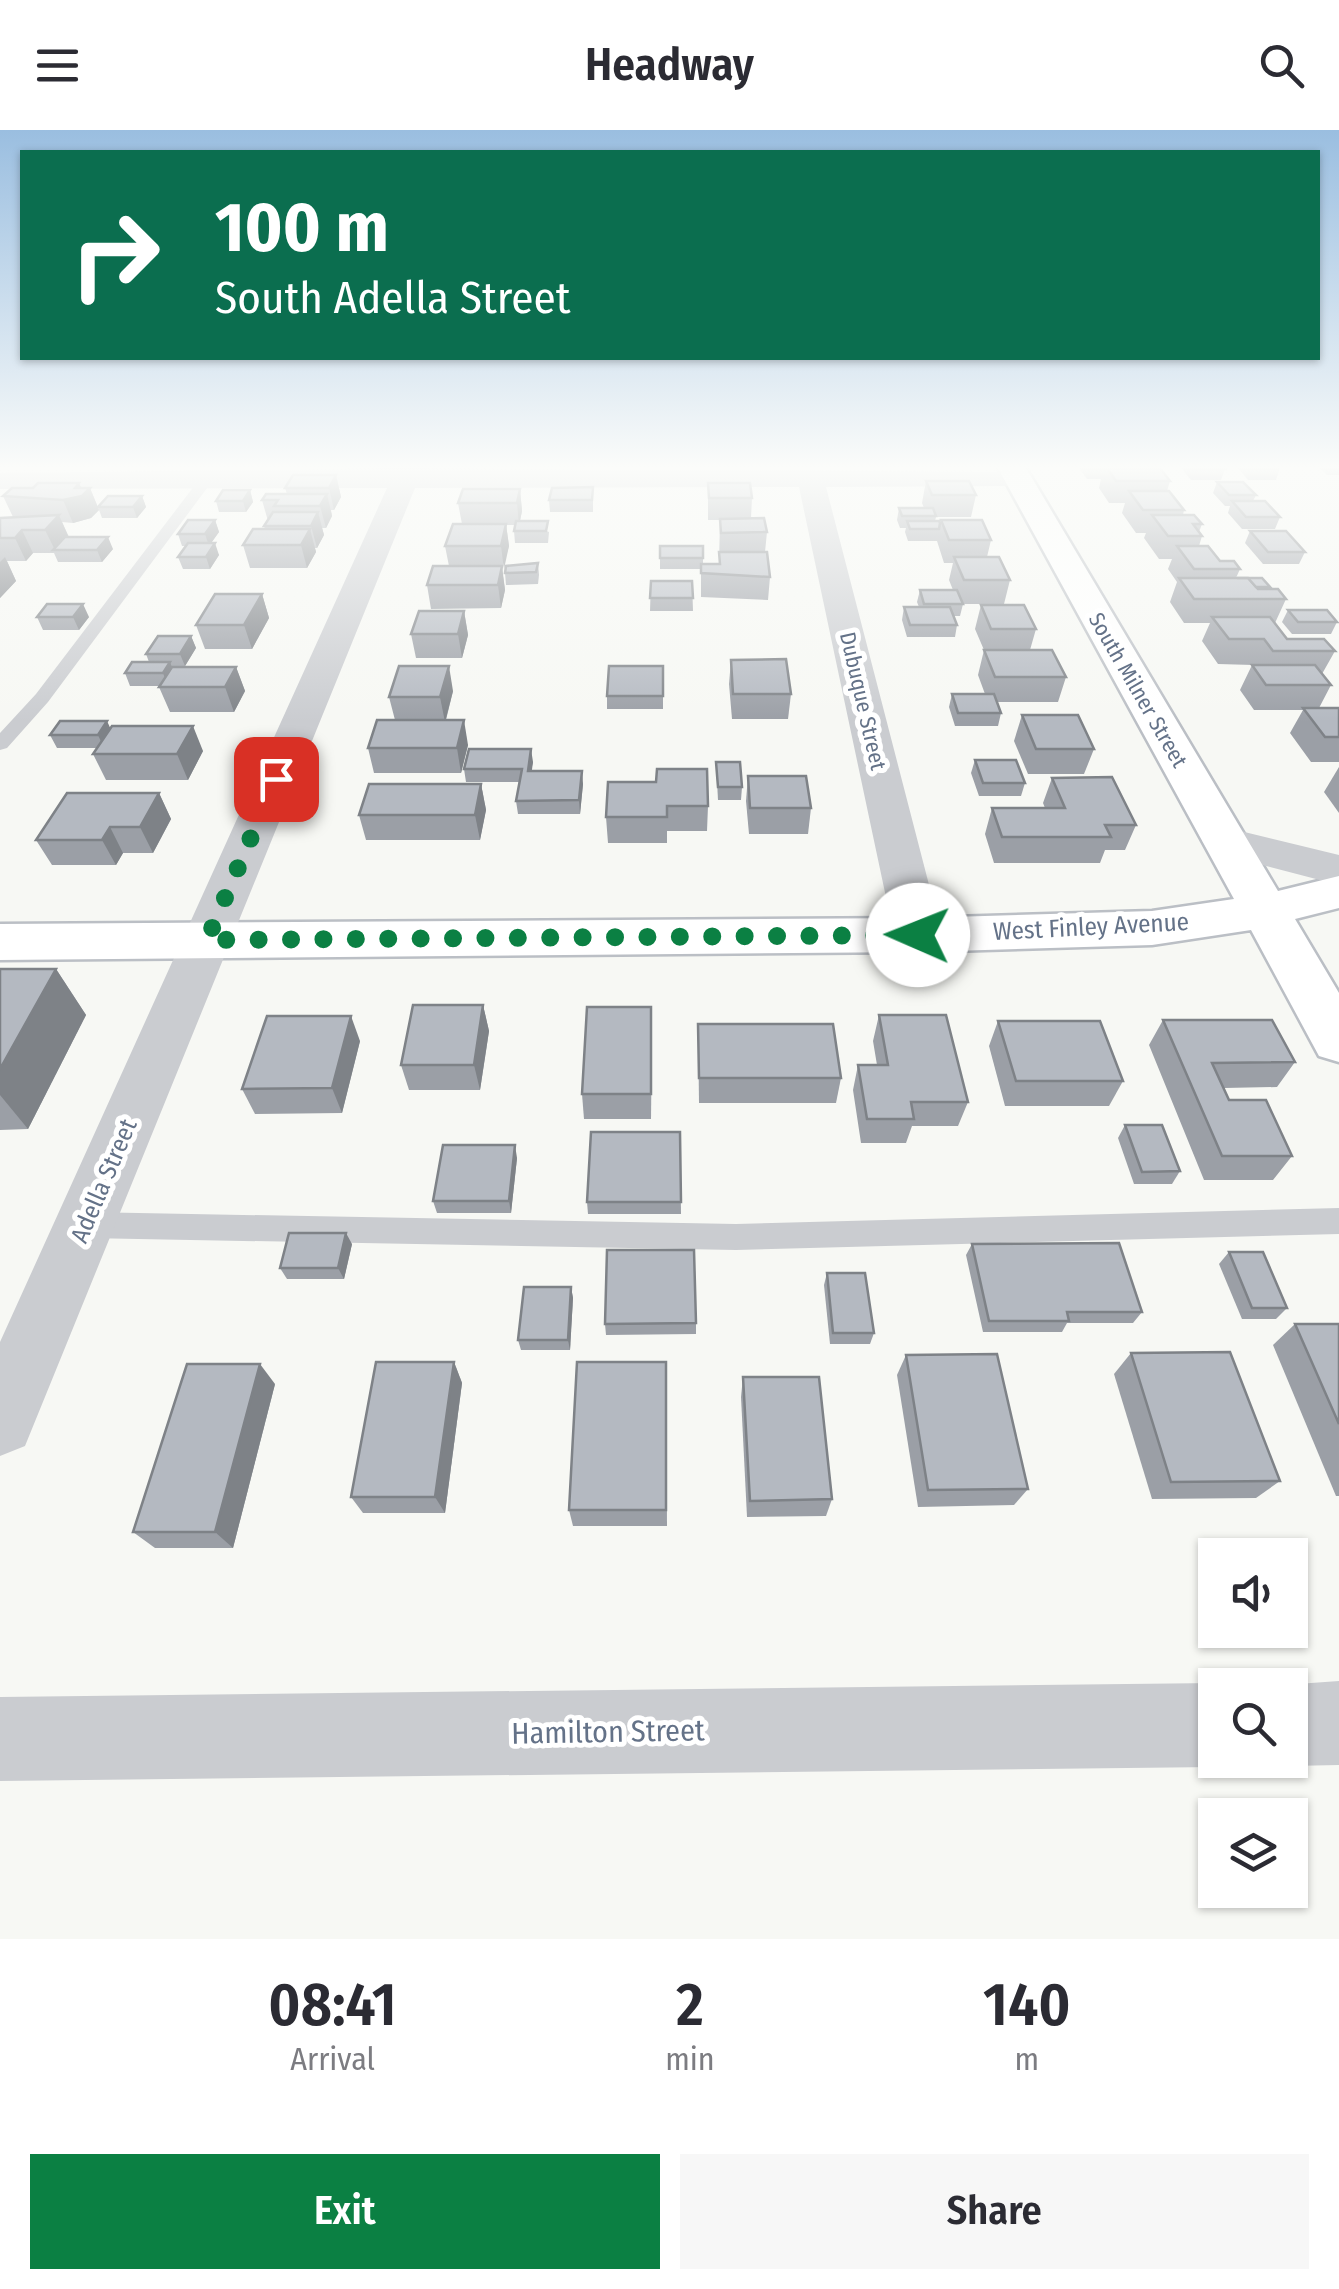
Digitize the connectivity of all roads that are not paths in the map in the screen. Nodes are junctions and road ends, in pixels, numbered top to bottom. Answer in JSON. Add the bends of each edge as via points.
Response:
{"nodes":[{"id":1,"x":152,"y":552,"type":"edge"},
{"id":2,"x":374,"y":552,"type":"edge"},
{"id":3,"x":828,"y":552,"type":"edge"},
{"id":4,"x":1060,"y":552,"type":"edge"},
{"id":5,"x":0,"y":744,"type":"edge"},
{"id":6,"x":1224,"y":841,"type":"junction"},
{"id":7,"x":1339,"y":870,"type":"edge"},
{"id":8,"x":1339,"y":892,"type":"edge"},
{"id":9,"x":1264,"y":911,"type":"junction"},
{"id":10,"x":918,"y":935,"type":"junction"},
{"id":11,"x":207,"y":940,"type":"junction"},
{"id":12,"x":0,"y":942,"type":"edge"},
{"id":13,"x":1339,"y":1041,"type":"edge"},
{"id":14,"x":1339,"y":1221,"type":"edge"},
{"id":15,"x":86,"y":1225,"type":"junction"},
{"id":16,"x":0,"y":1421,"type":"edge"},
{"id":17,"x":1339,"y":1723,"type":"edge"},
{"id":18,"x":1308,"y":1724,"type":"edge"},
{"id":19,"x":1198,"y":1725,"type":"edge"},
{"id":20,"x":0,"y":1739,"type":"edge"}],
"edges":[{"from":1,"to":5,"type":"lane"},
{"from":2,"to":11,"type":"street","name":"Adella Street"},
{"from":3,"to":10,"type":"street","name":"Dubuque Street"},
{"from":4,"to":6,"type":"main road","name":"South Milner Street"},
{"from":6,"to":7,"type":"street"},
{"from":6,"to":9,"type":"main road","name":"South Milner Street"},
{"from":8,"to":9,"type":"main road","name":"West Finley Avenue"},
{"from":9,"to":10,"type":"main road","name":"West Finley Avenue","via":[[1152,928]]},
{"from":9,"to":13,"type":"main road","name":"South Milner Street"},
{"from":10,"to":11,"type":"main road","name":"West Finley Avenue"},
{"from":11,"to":12,"type":"main road","name":"West Finley Avenue"},
{"from":11,"to":15,"type":"street","name":"Adella Street"},
{"from":14,"to":15,"type":"lane","via":[[736,1237]]},
{"from":15,"to":16,"type":"street","name":"Adella Street"},
{"from":17,"to":18,"type":"street"},
{"from":19,"to":20,"type":"street","name":"Hamilton Street"}]}
